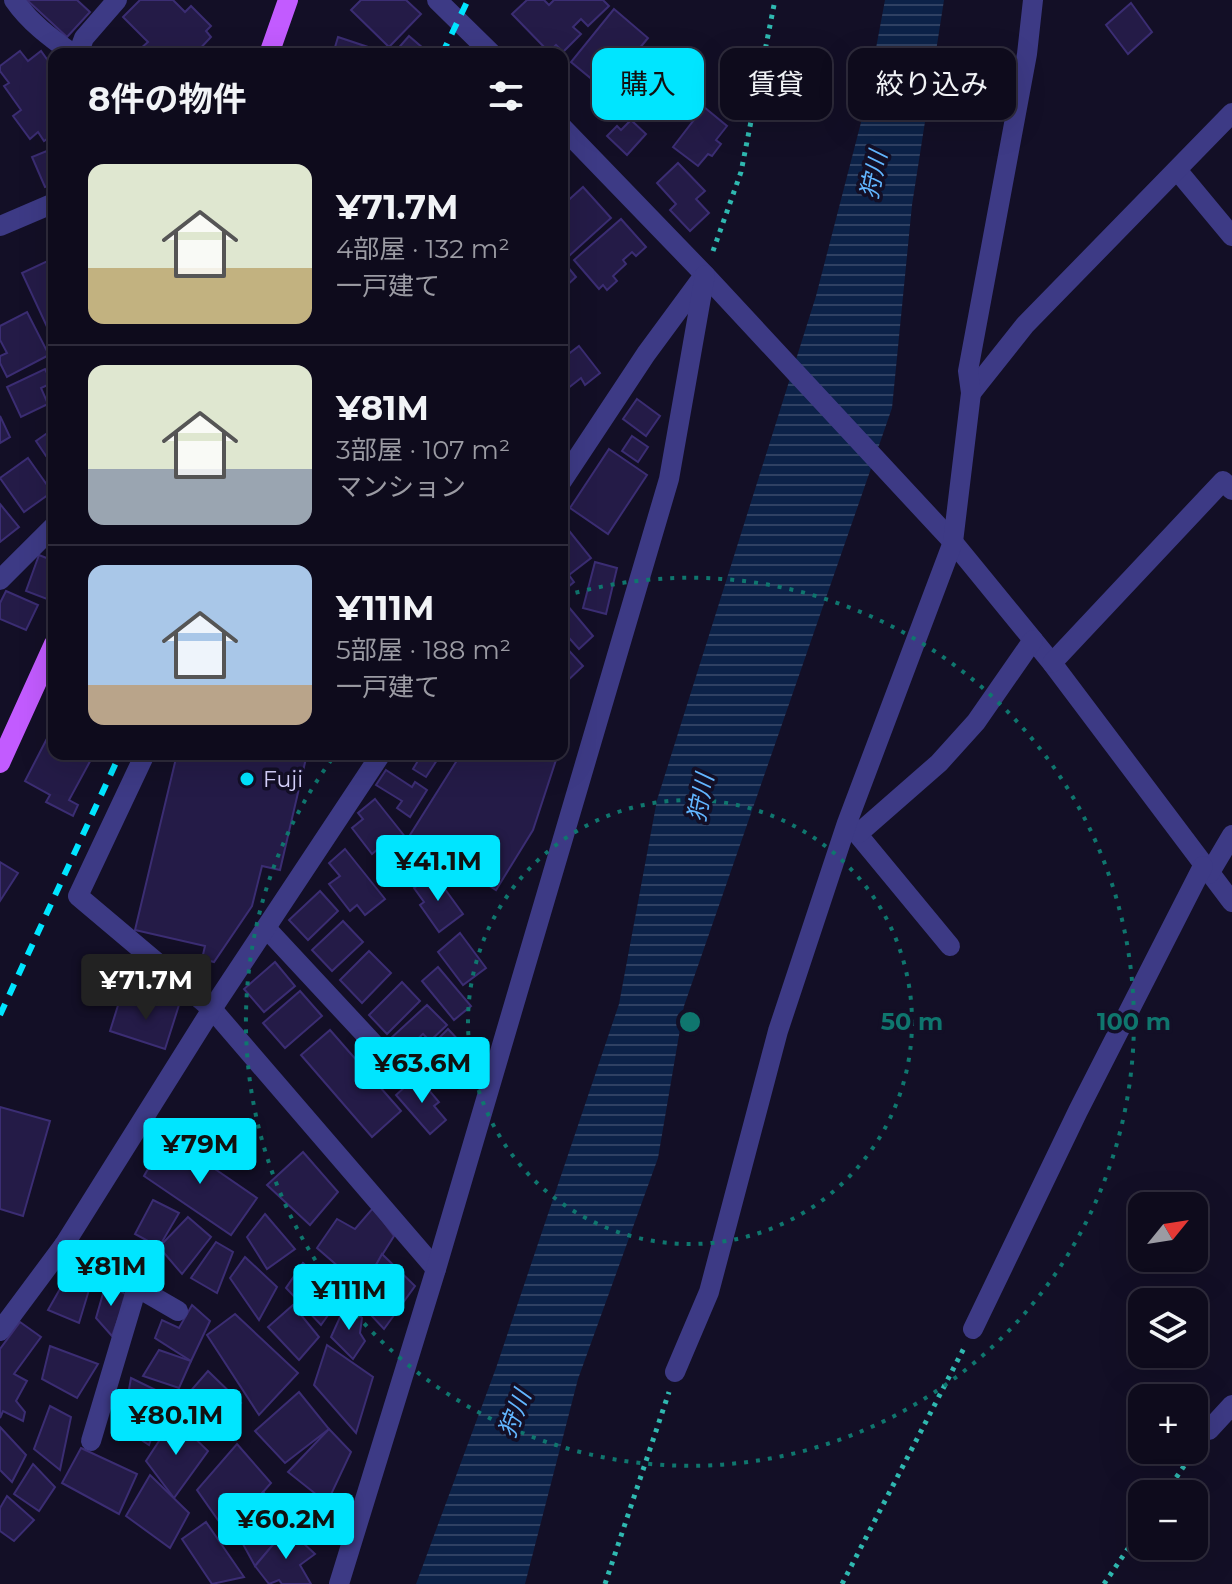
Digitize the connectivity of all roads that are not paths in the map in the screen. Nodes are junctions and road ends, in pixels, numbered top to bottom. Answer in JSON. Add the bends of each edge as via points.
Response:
{"nodes":[{"id":1,"x":14,"y":0,"type":"edge"},
{"id":2,"x":117,"y":0,"type":"edge"},
{"id":3,"x":288,"y":0,"type":"edge"},
{"id":4,"x":437,"y":0,"type":"edge"},
{"id":5,"x":1033,"y":0,"type":"edge"},
{"id":6,"x":66,"y":48,"type":"edge"},
{"id":7,"x":78,"y":48,"type":"edge"},
{"id":8,"x":271,"y":48,"type":"edge"},
{"id":9,"x":480,"y":48,"type":"edge"},
{"id":10,"x":1232,"y":113,"type":"edge"},
{"id":11,"x":568,"y":133,"type":"edge"},
{"id":12,"x":1177,"y":170,"type":"junction"},
{"id":13,"x":48,"y":206,"type":"edge"},
{"id":14,"x":0,"y":226,"type":"edge"},
{"id":15,"x":1232,"y":236,"type":"edge"},
{"id":16,"x":705,"y":275,"type":"junction"},
{"id":17,"x":971,"y":393,"type":"junction"},
{"id":18,"x":568,"y":472,"type":"edge"},
{"id":19,"x":1232,"y":490,"type":"edge"},
{"id":20,"x":48,"y":532,"type":"edge"},
{"id":21,"x":953,"y":542,"type":"junction"},
{"id":22,"x":0,"y":580,"type":"edge"},
{"id":23,"x":1033,"y":640,"type":"junction"},
{"id":24,"x":48,"y":657,"type":"edge"},
{"id":25,"x":1052,"y":663,"type":"junction"},
{"id":26,"x":1,"y":759,"type":"edge"},
{"id":27,"x":142,"y":760,"type":"edge"},
{"id":28,"x":377,"y":760,"type":"edge"},
{"id":29,"x":853,"y":828,"type":"junction"},
{"id":30,"x":1232,"y":835,"type":"edge"},
{"id":31,"x":1206,"y":870,"type":"junction"},
{"id":32,"x":1232,"y":902,"type":"edge"},
{"id":33,"x":266,"y":928,"type":"junction"},
{"id":34,"x":950,"y":946,"type":"dead end"},
{"id":35,"x":212,"y":1009,"type":"junction"},
{"id":36,"x":373,"y":1043,"type":"dead end"},
{"id":37,"x":64,"y":1245,"type":"junction"},
{"id":38,"x":436,"y":1269,"type":"junction"},
{"id":39,"x":137,"y":1287,"type":"junction"},
{"id":40,"x":178,"y":1311,"type":"dead end"},
{"id":41,"x":973,"y":1329,"type":"road end"},
{"id":42,"x":0,"y":1331,"type":"edge"},
{"id":43,"x":675,"y":1372,"type":"road end"},
{"id":44,"x":1232,"y":1405,"type":"edge"},
{"id":45,"x":1209,"y":1430,"type":"road end"},
{"id":46,"x":91,"y":1441,"type":"dead end"},
{"id":47,"x":339,"y":1584,"type":"edge"}],
"edges":[{"from":1,"to":6,"type":"street","via":[[40,30]]},
{"from":2,"to":7,"type":"street"},
{"from":3,"to":8,"type":"main road"},
{"from":4,"to":9,"type":"street"},
{"from":5,"to":17,"type":"street","via":[[968,371]]},
{"from":10,"to":12,"type":"street"},
{"from":11,"to":16,"type":"street"},
{"from":12,"to":15,"type":"street"},
{"from":12,"to":17,"type":"street","via":[[1025,325]]},
{"from":13,"to":14,"type":"street"},
{"from":16,"to":18,"type":"street"},
{"from":16,"to":21,"type":"street"},
{"from":16,"to":38,"type":"street","via":[[669,479]]},
{"from":17,"to":21,"type":"street"},
{"from":19,"to":25,"type":"street","via":[[1223,481]]},
{"from":20,"to":22,"type":"street"},
{"from":21,"to":23,"type":"street"},
{"from":21,"to":29,"type":"street"},
{"from":23,"to":25,"type":"street"},
{"from":23,"to":29,"type":"street","via":[[976,722],[939,763]]},
{"from":24,"to":26,"type":"main road"},
{"from":25,"to":31,"type":"street"},
{"from":27,"to":35,"type":"street","via":[[78,896]]},
{"from":28,"to":33,"type":"street"},
{"from":29,"to":34,"type":"street"},
{"from":29,"to":43,"type":"street","via":[[778,1031],[709,1292]]},
{"from":30,"to":31,"type":"street"},
{"from":31,"to":32,"type":"street"},
{"from":31,"to":41,"type":"street","via":[[1078,1111]]},
{"from":33,"to":35,"type":"street"},
{"from":33,"to":36,"type":"street"},
{"from":35,"to":37,"type":"street"},
{"from":35,"to":38,"type":"street"},
{"from":37,"to":39,"type":"street"},
{"from":37,"to":42,"type":"street"},
{"from":38,"to":47,"type":"street"},
{"from":39,"to":40,"type":"street"},
{"from":39,"to":46,"type":"street"},
{"from":44,"to":45,"type":"street"}]}
